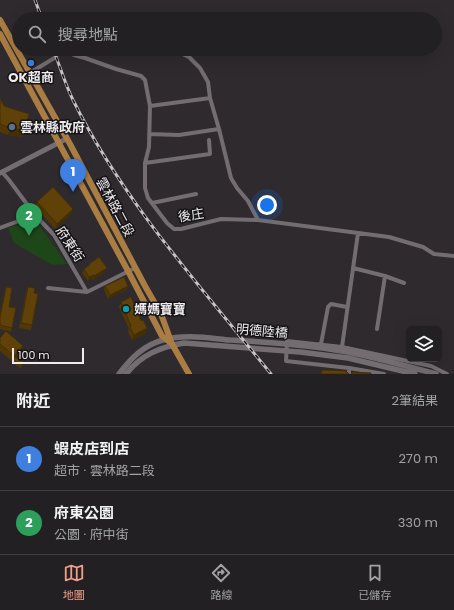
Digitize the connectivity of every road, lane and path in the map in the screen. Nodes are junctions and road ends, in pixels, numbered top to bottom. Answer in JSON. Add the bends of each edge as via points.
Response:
{"nodes":[{"id":1,"x":0,"y":20,"type":"edge"},
{"id":2,"x":0,"y":34,"type":"edge"},
{"id":3,"x":12,"y":42,"type":"edge"},
{"id":4,"x":20,"y":56,"type":"edge"},
{"id":5,"x":56,"y":56,"type":"edge"},
{"id":6,"x":78,"y":56,"type":"edge"},
{"id":7,"x":187,"y":56,"type":"edge"},
{"id":8,"x":29,"y":73,"type":"junction"},
{"id":9,"x":23,"y":77,"type":"junction"},
{"id":10,"x":210,"y":98,"type":"junction"},
{"id":11,"x":150,"y":106,"type":"junction"},
{"id":12,"x":219,"y":129,"type":"junction"},
{"id":13,"x":149,"y":134,"type":"junction"},
{"id":14,"x":66,"y":138,"type":"junction"},
{"id":15,"x":209,"y":140,"type":"dead end"},
{"id":16,"x":59,"y":143,"type":"junction"},
{"id":17,"x":145,"y":163,"type":"junction"},
{"id":18,"x":1,"y":173,"type":"edge"},
{"id":19,"x":196,"y":194,"type":"dead end"},
{"id":20,"x":152,"y":202,"type":"junction"},
{"id":21,"x":35,"y":215,"type":"junction"},
{"id":22,"x":258,"y":220,"type":"junction"},
{"id":23,"x":0,"y":228,"type":"edge"},
{"id":24,"x":358,"y":233,"type":"junction"},
{"id":25,"x":454,"y":256,"type":"edge"},
{"id":26,"x":135,"y":268,"type":"junction"},
{"id":27,"x":353,"y":268,"type":"junction"},
{"id":28,"x":128,"y":271,"type":"junction"},
{"id":29,"x":385,"y":276,"type":"junction"},
{"id":30,"x":404,"y":283,"type":"dead end"},
{"id":31,"x":48,"y":288,"type":"dead end"},
{"id":32,"x":87,"y":292,"type":"junction"},
{"id":33,"x":347,"y":307,"type":"junction"},
{"id":34,"x":377,"y":329,"type":"dead end"},
{"id":35,"x":172,"y":344,"type":"junction"},
{"id":36,"x":321,"y":344,"type":"junction"},
{"id":37,"x":342,"y":347,"type":"junction"},
{"id":38,"x":349,"y":368,"type":"junction"},
{"id":39,"x":414,"y":372,"type":"edge"},
{"id":40,"x":119,"y":374,"type":"edge"},
{"id":41,"x":126,"y":374,"type":"edge"},
{"id":42,"x":189,"y":374,"type":"edge"},
{"id":43,"x":349,"y":374,"type":"edge"},
{"id":44,"x":384,"y":374,"type":"edge"},
{"id":45,"x":436,"y":374,"type":"edge"},
{"id":46,"x":447,"y":374,"type":"edge"}],
"edges":[{"from":1,"to":3,"type":"main road","name":"雲林路二段"},
{"from":2,"to":9,"type":"main road","name":"雲林路二段"},
{"from":4,"to":8,"type":"main road","name":"雲林路二段"},
{"from":5,"to":8,"type":"street"},
{"from":6,"to":11,"type":"street","name":"後庄","via":[[141,76],[145,80]]},
{"from":7,"to":10,"type":"street","via":[[200,68],[208,82]]},
{"from":8,"to":9,"type":"street"},
{"from":8,"to":14,"type":"main road","name":"雲林路二段"},
{"from":9,"to":16,"type":"main road","name":"雲林路二段"},
{"from":10,"to":11,"type":"street"},
{"from":10,"to":12,"type":"street"},
{"from":11,"to":13,"type":"street","name":"後庄"},
{"from":12,"to":13,"type":"street","via":[[179,135]]},
{"from":12,"to":22,"type":"street","via":[[231,178]]},
{"from":13,"to":17,"type":"street","name":"後庄"},
{"from":14,"to":16,"type":"street"},
{"from":14,"to":26,"type":"main road","name":"雲林路二段"},
{"from":15,"to":17,"type":"street","via":[[210,154]]},
{"from":16,"to":18,"type":"street"},
{"from":16,"to":28,"type":"main road","name":"雲林路二段"},
{"from":17,"to":20,"type":"street","name":"後庄","via":[[145,188]]},
{"from":18,"to":21,"type":"street","name":"府東街"},
{"from":19,"to":20,"type":"street"},
{"from":20,"to":22,"type":"street","name":"後庄","via":[[174,229],[221,219]]},
{"from":21,"to":23,"type":"street"},
{"from":21,"to":32,"type":"street","name":"府東街","via":[[54,235]]},
{"from":22,"to":24,"type":"street","name":"後庄"},
{"from":24,"to":25,"type":"street","name":"後庄","via":[[389,237],[423,247],[434,254]]},
{"from":24,"to":27,"type":"street"},
{"from":26,"to":28,"type":"street"},
{"from":26,"to":35,"type":"main road","name":"雲林路二段","via":[[161,314]]},
{"from":27,"to":29,"type":"street"},
{"from":27,"to":33,"type":"street"},
{"from":28,"to":32,"type":"street"},
{"from":28,"to":35,"type":"main road","name":"雲林路二段","via":[[162,336]]},
{"from":29,"to":30,"type":"street"},
{"from":29,"to":34,"type":"street"},
{"from":31,"to":32,"type":"street"},
{"from":33,"to":36,"type":"street","via":[[331,304],[328,307]]},
{"from":33,"to":37,"type":"street"},
{"from":35,"to":42,"type":"main road","name":"雲林路二段"},
{"from":36,"to":37,"type":"street"},
{"from":36,"to":38,"type":"street","via":[[287,341],[286,361]]},
{"from":37,"to":46,"type":"street","via":[[431,366]]},
{"from":38,"to":43,"type":"street"},
{"from":38,"to":44,"type":"street"},
{"from":39,"to":40,"type":"main road","name":"明德陸橋","via":[[348,352],[323,348],[181,336],[162,340],[141,350]]},
{"from":39,"to":41,"type":"main road","name":"明德陸橋","via":[[348,358],[184,343],[166,346],[148,354],[136,362]]},
{"from":39,"to":45,"type":"main road"}]}
